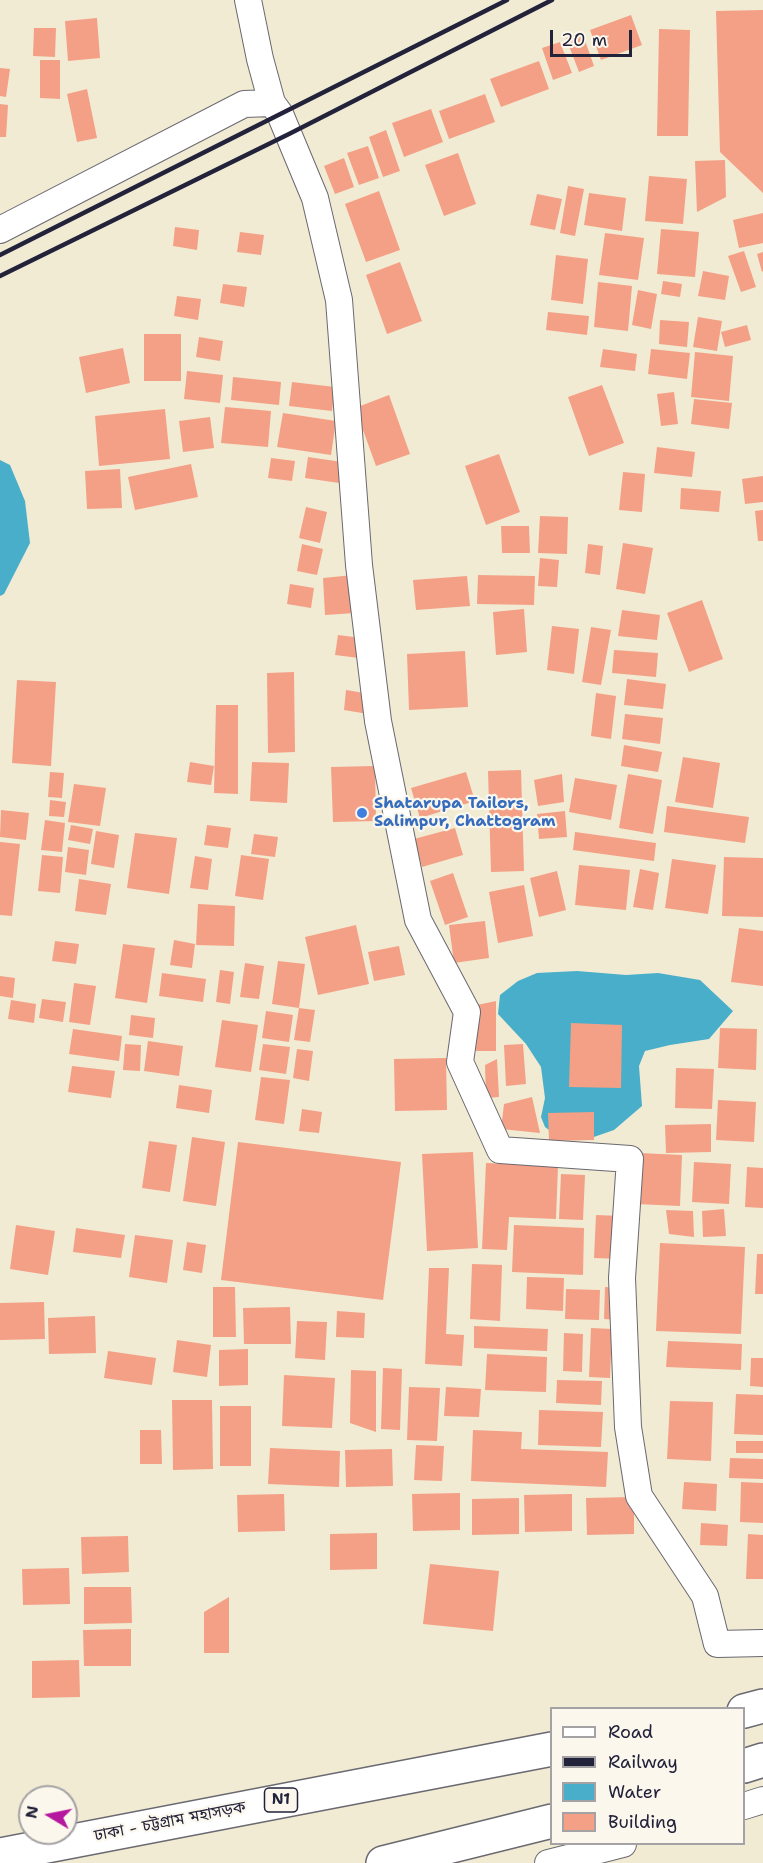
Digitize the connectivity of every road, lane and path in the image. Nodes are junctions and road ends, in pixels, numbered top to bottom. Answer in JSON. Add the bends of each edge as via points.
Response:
{"nodes":[{"id":1,"x":248,"y":0,"type":"edge"},
{"id":2,"x":272,"y":103,"type":"junction"},
{"id":3,"x":0,"y":230,"type":"edge"},
{"id":4,"x":763,"y":1643,"type":"edge"},
{"id":5,"x":763,"y":1706,"type":"edge"},
{"id":6,"x":745,"y":1711,"type":"edge"},
{"id":7,"x":550,"y":1749,"type":"edge"},
{"id":8,"x":763,"y":1760,"type":"edge"},
{"id":9,"x":745,"y":1766,"type":"edge"},
{"id":10,"x":763,"y":1800,"type":"edge"},
{"id":11,"x":745,"y":1806,"type":"edge"},
{"id":12,"x":550,"y":1821,"type":"edge"},
{"id":13,"x":619,"y":1845,"type":"edge"},
{"id":14,"x":6,"y":1854,"type":"edge"},
{"id":15,"x":383,"y":1863,"type":"edge"},
{"id":16,"x":548,"y":1863,"type":"edge"}],
"edges":[{"from":1,"to":2,"type":"street"},
{"from":2,"to":3,"type":"street","via":[[244,104]]},
{"from":2,"to":4,"type":"street","via":[[315,198],[339,300],[359,565],[378,721],[418,920],[467,1012],[460,1062],[500,1150],[630,1159],[622,1278],[628,1427],[639,1496],[705,1596],[717,1644]]},
{"from":5,"to":6,"type":"highway"},
{"from":7,"to":14,"type":"highway","name":"ঢাকা - চট্টগ্রাম মহাসড়ক","number":"N1"},
{"from":8,"to":9,"type":"highway"},
{"from":10,"to":11,"type":"street"},
{"from":12,"to":15,"type":"highway"},
{"from":13,"to":16,"type":"street"}]}
